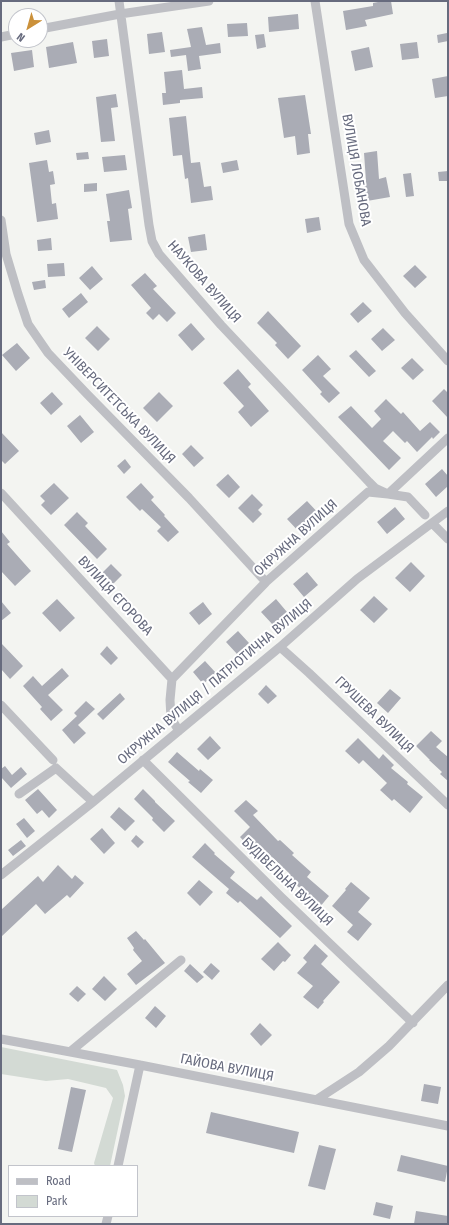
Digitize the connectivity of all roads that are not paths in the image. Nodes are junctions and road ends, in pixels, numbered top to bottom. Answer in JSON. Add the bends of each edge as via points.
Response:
{"nodes":[{"id":1,"x":119,"y":1,"type":"edge"},
{"id":2,"x":209,"y":1,"type":"edge"},
{"id":3,"x":315,"y":1,"type":"edge"},
{"id":4,"x":120,"y":14,"type":"junction"},
{"id":5,"x":48,"y":28,"type":"edge"},
{"id":6,"x":1,"y":220,"type":"edge"},
{"id":7,"x":448,"y":361,"type":"edge"},
{"id":8,"x":448,"y":438,"type":"edge"},
{"id":9,"x":1,"y":493,"type":"edge"},
{"id":10,"x":388,"y":494,"type":"junction"},
{"id":11,"x":448,"y":511,"type":"edge"},
{"id":12,"x":425,"y":515,"type":"dead end"},
{"id":13,"x":432,"y":523,"type":"junction"},
{"id":14,"x":448,"y":539,"type":"edge"},
{"id":15,"x":266,"y":582,"type":"junction"},
{"id":16,"x":280,"y":647,"type":"junction"},
{"id":17,"x":172,"y":679,"type":"junction"},
{"id":18,"x":1,"y":704,"type":"edge"},
{"id":19,"x":179,"y":731,"type":"junction"},
{"id":20,"x":53,"y":760,"type":"dead end"},
{"id":21,"x":143,"y":760,"type":"junction"},
{"id":22,"x":19,"y":794,"type":"dead end"},
{"id":23,"x":93,"y":802,"type":"junction"},
{"id":24,"x":448,"y":805,"type":"edge"},
{"id":25,"x":1,"y":875,"type":"edge"},
{"id":26,"x":181,"y":960,"type":"dead end"},
{"id":27,"x":448,"y":985,"type":"edge"},
{"id":28,"x":413,"y":1022,"type":"junction"},
{"id":29,"x":1,"y":1039,"type":"edge"},
{"id":30,"x":71,"y":1051,"type":"junction"},
{"id":31,"x":140,"y":1065,"type":"junction"},
{"id":32,"x":316,"y":1100,"type":"junction"},
{"id":33,"x":448,"y":1126,"type":"edge"},
{"id":34,"x":118,"y":1165,"type":"edge"}],
"edges":[{"from":1,"to":4,"type":"street","name":"НАУКОВА ВУЛИЦЯ"},
{"from":2,"to":4,"type":"street"},
{"from":3,"to":7,"type":"street","name":"ВУЛИЦЯ ЛОБАНОВА","via":[[349,224],[364,260],[405,313]]},
{"from":4,"to":5,"type":"street"},
{"from":4,"to":10,"type":"street","name":"НАУКОВА ВУЛИЦЯ","via":[[149,225],[152,241],[159,254],[221,325],[369,482]]},
{"from":6,"to":15,"type":"street","name":"УНІВЕРСИТЕТСЬКА ВУЛИЦЯ","via":[[6,254],[28,324],[48,352]]},
{"from":8,"to":10,"type":"street"},
{"from":9,"to":17,"type":"street","name":"ВУЛИЦЯ ЄГОРОВА"},
{"from":10,"to":12,"type":"street","name":"ОКРУЖНА ВУЛИЦЯ","via":[[408,497]]},
{"from":10,"to":15,"type":"street","name":"ОКРУЖНА ВУЛИЦЯ","via":[[368,492]]},
{"from":11,"to":13,"type":"street","name":"ОКРУЖНА ВУЛИЦЯ / ПАТРІОТИЧНА ВУЛИЦЯ"},
{"from":13,"to":14,"type":"street"},
{"from":13,"to":16,"type":"street","name":"ОКРУЖНА ВУЛИЦЯ / ПАТРІОТИЧНА ВУЛИЦЯ","via":[[357,579]]},
{"from":15,"to":17,"type":"street","name":"ОКРУЖНА ВУЛИЦЯ"},
{"from":16,"to":19,"type":"street","name":"ОКРУЖНА ВУЛИЦЯ / ПАТРІОТИЧНА ВУЛИЦЯ"},
{"from":16,"to":24,"type":"street","name":"ГРУШЕВА ВУЛИЦЯ"},
{"from":17,"to":19,"type":"street","via":[[171,718]]},
{"from":18,"to":20,"type":"street"},
{"from":19,"to":21,"type":"street","name":"ОКРУЖНА ВУЛИЦЯ / ПАТРІОТИЧНА ВУЛИЦЯ"},
{"from":21,"to":23,"type":"street","name":"ОКРУЖНА ВУЛИЦЯ / ПАТРІОТИЧНА ВУЛИЦЯ"},
{"from":21,"to":28,"type":"street","name":"БУДІВЕЛЬНА ВУЛИЦЯ","via":[[281,897]]},
{"from":22,"to":23,"type":"street","via":[[56,768]]},
{"from":23,"to":25,"type":"street","name":"ОКРУЖНА ВУЛИЦЯ / ПАТРІОТИЧНА ВУЛИЦЯ"},
{"from":26,"to":30,"type":"street"},
{"from":27,"to":28,"type":"street"},
{"from":28,"to":32,"type":"street","via":[[359,1072]]},
{"from":29,"to":30,"type":"street","name":"ГАЙОВА ВУЛИЦЯ"},
{"from":30,"to":31,"type":"street","name":"ГАЙОВА ВУЛИЦЯ"},
{"from":31,"to":32,"type":"street","name":"ГАЙОВА ВУЛИЦЯ"},
{"from":31,"to":34,"type":"street"},
{"from":32,"to":33,"type":"street","name":"ГАЙОВА ВУЛИЦЯ"}]}
